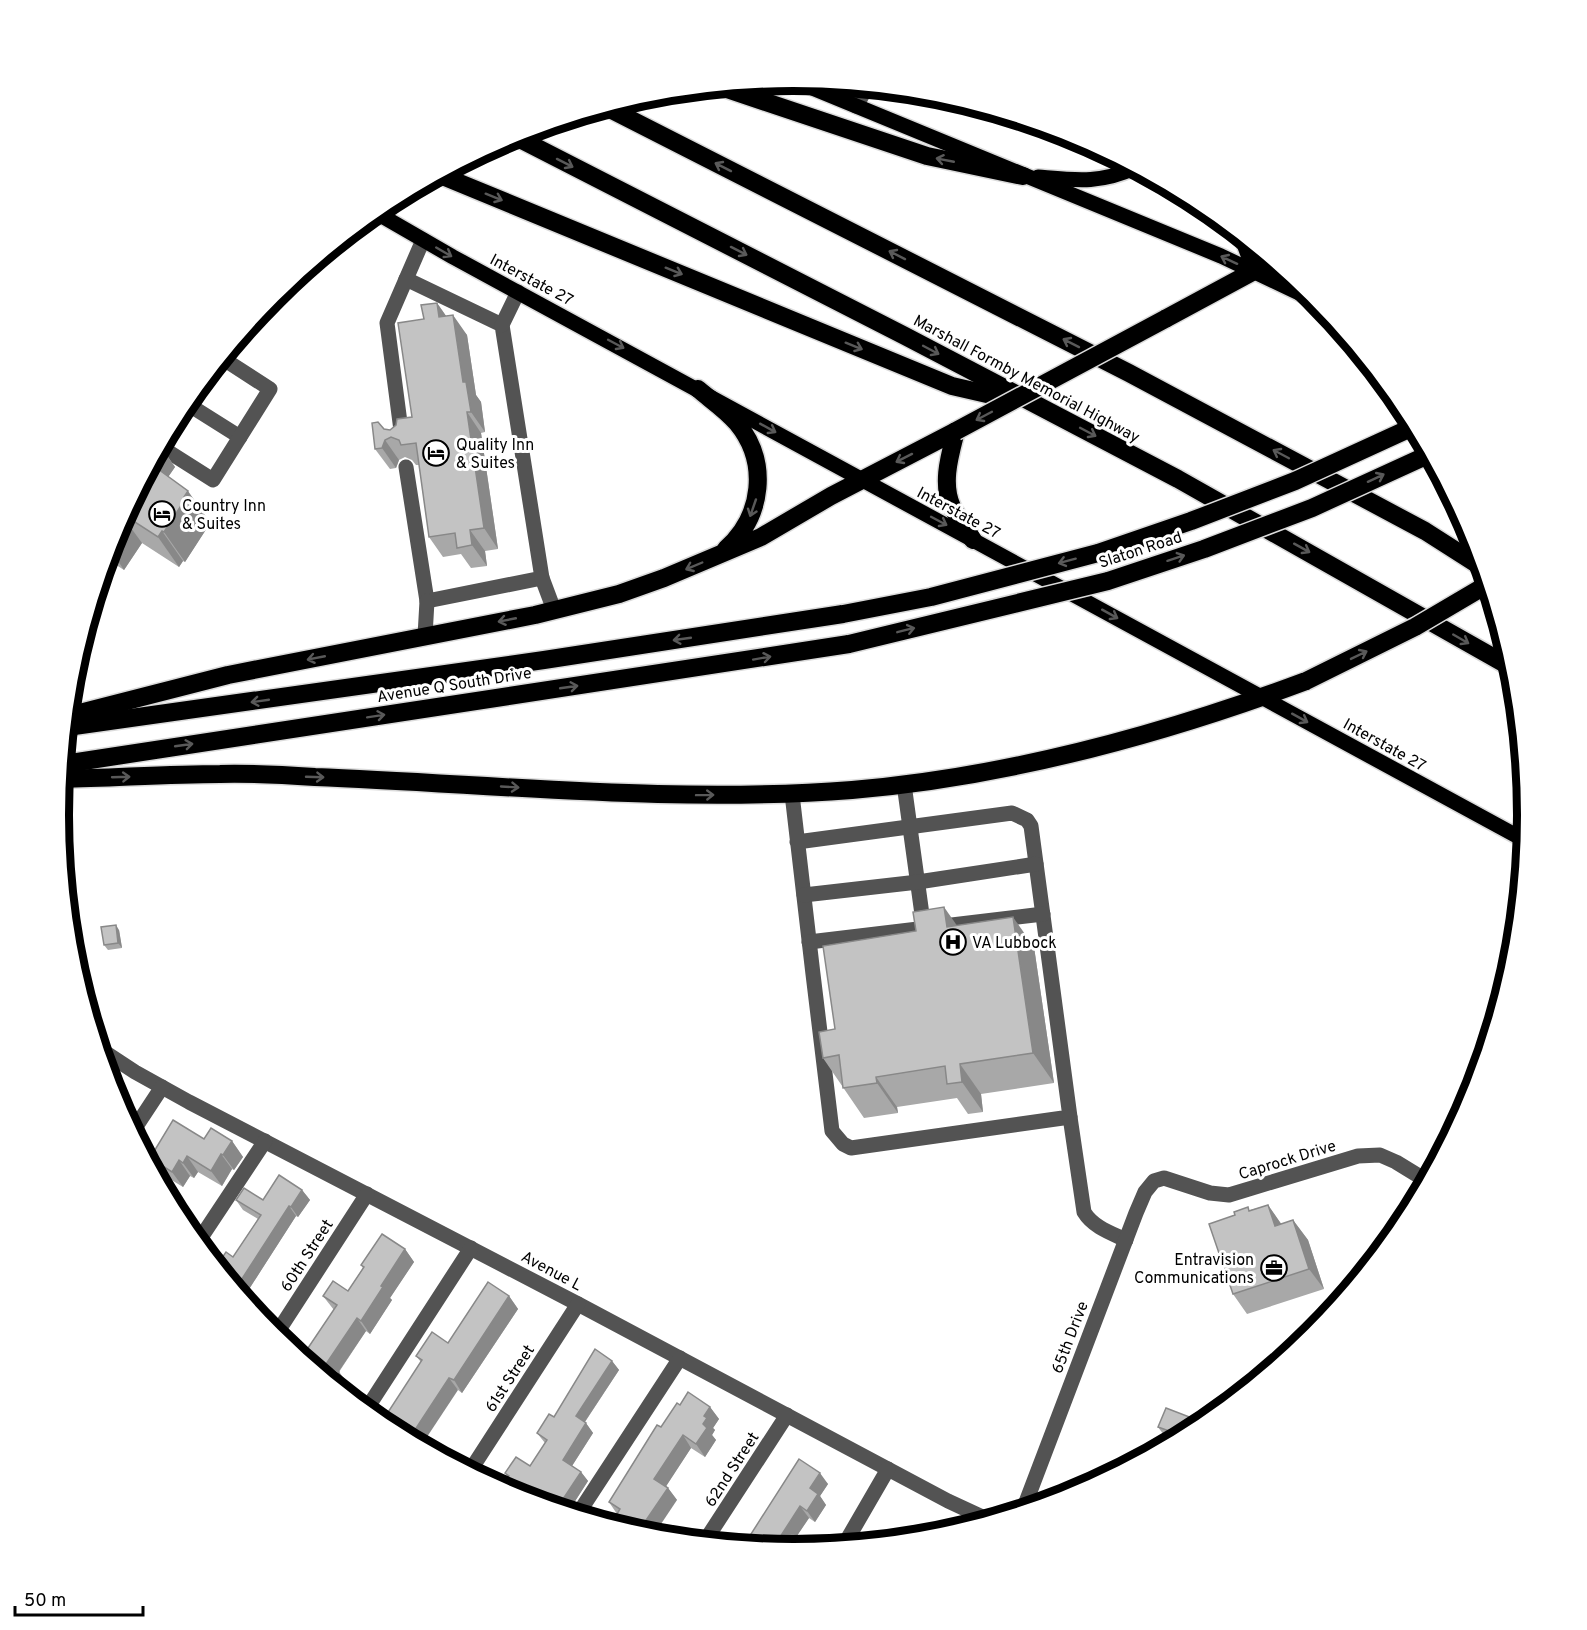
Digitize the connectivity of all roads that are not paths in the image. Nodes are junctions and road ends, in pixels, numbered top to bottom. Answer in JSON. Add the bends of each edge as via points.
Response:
{"nodes":[{"id":1,"x":821,"y":92,"type":"edge"},
{"id":2,"x":738,"y":93,"type":"edge"},
{"id":3,"x":863,"y":94,"type":"edge"},
{"id":4,"x":856,"y":106,"type":"junction"},
{"id":5,"x":617,"y":112,"type":"edge"},
{"id":6,"x":526,"y":142,"type":"edge"},
{"id":7,"x":1126,"y":172,"type":"edge"},
{"id":8,"x":1023,"y":176,"type":"junction"},
{"id":9,"x":448,"y":178,"type":"edge"},
{"id":10,"x":384,"y":218,"type":"edge"},
{"id":11,"x":423,"y":240,"type":"junction"},
{"id":12,"x":1245,"y":248,"type":"edge"},
{"id":13,"x":1267,"y":266,"type":"edge"},
{"id":14,"x":1254,"y":272,"type":"junction"},
{"id":15,"x":406,"y":279,"type":"junction"},
{"id":16,"x":1292,"y":290,"type":"edge"},
{"id":17,"x":518,"y":292,"type":"junction"},
{"id":18,"x":502,"y":325,"type":"junction"},
{"id":19,"x":229,"y":362,"type":"edge"},
{"id":20,"x":698,"y":389,"type":"junction"},
{"id":21,"x":1036,"y":405,"type":"junction"},
{"id":22,"x":194,"y":408,"type":"edge"},
{"id":23,"x":1407,"y":430,"type":"edge"},
{"id":24,"x":956,"y":431,"type":"junction"},
{"id":25,"x":240,"y":437,"type":"junction"},
{"id":26,"x":402,"y":441,"type":"edge"},
{"id":27,"x":167,"y":451,"type":"edge"},
{"id":28,"x":1423,"y":457,"type":"edge"},
{"id":29,"x":406,"y":466,"type":"dead end"},
{"id":30,"x":862,"y":480,"type":"junction"},
{"id":31,"x":1425,"y":531,"type":"junction"},
{"id":32,"x":973,"y":540,"type":"junction"},
{"id":33,"x":1470,"y":555,"type":"edge"},
{"id":34,"x":719,"y":556,"type":"junction"},
{"id":35,"x":1472,"y":561,"type":"edge"},
{"id":36,"x":542,"y":578,"type":"junction"},
{"id":37,"x":1482,"y":588,"type":"edge"},
{"id":38,"x":427,"y":601,"type":"junction"},
{"id":39,"x":554,"y":610,"type":"junction"},
{"id":40,"x":843,"y":614,"type":"joint"},
{"id":41,"x":424,"y":636,"type":"junction"},
{"id":42,"x":849,"y":644,"type":"joint"},
{"id":43,"x":1501,"y":662,"type":"edge"},
{"id":44,"x":1262,"y":697,"type":"junction"},
{"id":45,"x":76,"y":714,"type":"edge"},
{"id":46,"x":75,"y":726,"type":"edge"},
{"id":47,"x":71,"y":763,"type":"edge"},
{"id":48,"x":71,"y":779,"type":"edge"},
{"id":49,"x":904,"y":784,"type":"junction"},
{"id":50,"x":792,"y":794,"type":"junction"},
{"id":51,"x":910,"y":827,"type":"junction"},
{"id":52,"x":1517,"y":836,"type":"edge"},
{"id":53,"x":797,"y":842,"type":"junction"},
{"id":54,"x":1036,"y":864,"type":"junction"},
{"id":55,"x":918,"y":882,"type":"junction"},
{"id":56,"x":804,"y":895,"type":"junction"},
{"id":57,"x":1043,"y":914,"type":"junction"},
{"id":58,"x":924,"y":929,"type":"junction"},
{"id":59,"x":809,"y":942,"type":"junction"},
{"id":60,"x":110,"y":1055,"type":"edge"},
{"id":61,"x":162,"y":1087,"type":"junction"},
{"id":62,"x":1070,"y":1117,"type":"junction"},
{"id":63,"x":138,"y":1123,"type":"edge"},
{"id":64,"x":265,"y":1141,"type":"junction"},
{"id":65,"x":1421,"y":1177,"type":"edge"},
{"id":66,"x":1154,"y":1181,"type":"joint"},
{"id":67,"x":367,"y":1194,"type":"junction"},
{"id":68,"x":203,"y":1234,"type":"edge"},
{"id":69,"x":1126,"y":1240,"type":"junction"},
{"id":70,"x":471,"y":1248,"type":"junction"},
{"id":71,"x":578,"y":1304,"type":"junction"},
{"id":72,"x":281,"y":1327,"type":"edge"},
{"id":73,"x":680,"y":1358,"type":"junction"},
{"id":74,"x":371,"y":1403,"type":"edge"},
{"id":75,"x":787,"y":1415,"type":"junction"},
{"id":76,"x":474,"y":1465,"type":"edge"},
{"id":77,"x":888,"y":1469,"type":"junction"},
{"id":78,"x":1027,"y":1501,"type":"edge"},
{"id":79,"x":582,"y":1508,"type":"edge"},
{"id":80,"x":980,"y":1515,"type":"edge"},
{"id":81,"x":709,"y":1534,"type":"edge"},
{"id":82,"x":849,"y":1537,"type":"edge"}],
"edges":[{"from":1,"to":4,"type":"main road"},
{"from":8,"to":2,"type":"highway","one_way":true,"via":[[927,156]]},
{"from":3,"to":4,"type":"street"},
{"from":4,"to":8,"type":"main road"},
{"from":31,"to":5,"type":"highway","one_way":true,"via":[[1129,373]]},
{"from":6,"to":21,"type":"highway","name":"Marshall Formby Memorial Highway","one_way":true},
{"from":7,"to":8,"type":"main road","via":[[1087,181]]},
{"from":14,"to":8,"type":"main road","one_way":true},
{"from":9,"to":21,"type":"highway","one_way":true,"via":[[952,386]]},
{"from":10,"to":11,"type":"main road","name":"Interstate 27"},
{"from":11,"to":15,"type":"street"},
{"from":11,"to":17,"type":"main road","name":"Interstate 27","one_way":true},
{"from":12,"to":14,"type":"main road"},
{"from":13,"to":14,"type":"highway"},
{"from":14,"to":16,"type":"main road"},
{"from":14,"to":24,"type":"highway","one_way":true,"bridge":true},
{"from":15,"to":18,"type":"street"},
{"from":15,"to":26,"type":"street","via":[[387,323]]},
{"from":17,"to":18,"type":"street"},
{"from":17,"to":20,"type":"main road","name":"Interstate 27","one_way":true},
{"from":18,"to":36,"type":"street"},
{"from":19,"to":25,"type":"street","via":[[270,389]]},
{"from":20,"to":30,"type":"main road","name":"Interstate 27","one_way":true},
{"from":20,"to":34,"type":"highway","one_way":true,"via":[[736,421],[750,444],[758,471],[756,502],[750,518]]},
{"from":21,"to":43,"type":"highway","name":"Marshall Formby Memorial Highway","one_way":true,"via":[[1178,478]]},
{"from":22,"to":25,"type":"street"},
{"from":23,"to":40,"type":"highway","name":"Slaton Road","one_way":true,"bridge":true,"via":[[1295,481],[1098,553],[931,597]]},
{"from":24,"to":30,"type":"highway","one_way":true},
{"from":24,"to":32,"type":"highway","via":[[947,485],[952,506]]},
{"from":25,"to":27,"type":"street","via":[[213,480]]},
{"from":42,"to":28,"type":"highway","name":"Slaton Road","one_way":true,"bridge":true,"via":[[1108,581],[1312,508]]},
{"from":29,"to":38,"type":"street"},
{"from":30,"to":32,"type":"main road","name":"Interstate 27","one_way":true},
{"from":30,"to":34,"type":"highway"},
{"from":31,"to":33,"type":"highway"},
{"from":31,"to":35,"type":"highway"},
{"from":32,"to":44,"type":"main road","name":"Interstate 27","one_way":true},
{"from":34,"to":39,"type":"highway","one_way":true,"via":[[619,594]]},
{"from":36,"to":38,"type":"street"},
{"from":36,"to":39,"type":"street"},
{"from":44,"to":37,"type":"highway","one_way":true,"bridge":true,"via":[[1306,681],[1415,627]]},
{"from":38,"to":41,"type":"street"},
{"from":39,"to":41,"type":"highway","one_way":true},
{"from":40,"to":46,"type":"highway","name":"Avenue Q South Drive","one_way":true},
{"from":41,"to":45,"type":"highway","one_way":true,"via":[[228,675]]},
{"from":47,"to":42,"type":"highway","name":"Avenue Q South Drive","one_way":true},
{"from":44,"to":49,"type":"highway","via":[[1124,740],[1026,764]]},
{"from":44,"to":52,"type":"main road","name":"Interstate 27","one_way":true},
{"from":48,"to":50,"type":"highway","one_way":true,"via":[[222,774],[693,796]]},
{"from":49,"to":50,"type":"highway"},
{"from":49,"to":51,"type":"street"},
{"from":50,"to":53,"type":"street"},
{"from":51,"to":53,"type":"street"},
{"from":51,"to":54,"type":"street","via":[[1012,813],[1031,826]]},
{"from":51,"to":55,"type":"street"},
{"from":53,"to":56,"type":"street"},
{"from":54,"to":55,"type":"street"},
{"from":54,"to":57,"type":"street"},
{"from":55,"to":56,"type":"street"},
{"from":55,"to":58,"type":"street"},
{"from":56,"to":59,"type":"street"},
{"from":57,"to":58,"type":"street"},
{"from":57,"to":62,"type":"street"},
{"from":58,"to":59,"type":"street"},
{"from":59,"to":62,"type":"street","via":[[832,1131],[843,1144],[852,1148]]},
{"from":60,"to":61,"type":"street","name":"Avenue L"},
{"from":61,"to":63,"type":"street"},
{"from":61,"to":64,"type":"street","name":"Avenue L"},
{"from":62,"to":69,"type":"street","via":[[1084,1212],[1088,1220]]},
{"from":64,"to":67,"type":"street","name":"Avenue L"},
{"from":64,"to":68,"type":"street"},
{"from":65,"to":66,"type":"street","name":"Caprock Drive","via":[[1380,1155],[1358,1156],[1229,1196],[1164,1178]]},
{"from":66,"to":69,"type":"street","name":"65th Drive","via":[[1145,1192]]},
{"from":67,"to":70,"type":"street","name":"Avenue L"},
{"from":67,"to":72,"type":"street","name":"60th Street"},
{"from":69,"to":78,"type":"street","name":"65th Drive"},
{"from":70,"to":71,"type":"street","name":"Avenue L"},
{"from":70,"to":74,"type":"street"},
{"from":71,"to":73,"type":"street","name":"Avenue L"},
{"from":71,"to":76,"type":"street","name":"61st Street"},
{"from":73,"to":75,"type":"street","name":"Avenue L"},
{"from":73,"to":79,"type":"street"},
{"from":75,"to":77,"type":"street","name":"Avenue L"},
{"from":75,"to":81,"type":"street","name":"62nd Street"},
{"from":77,"to":80,"type":"street","name":"Avenue L"},
{"from":77,"to":82,"type":"street"}]}
